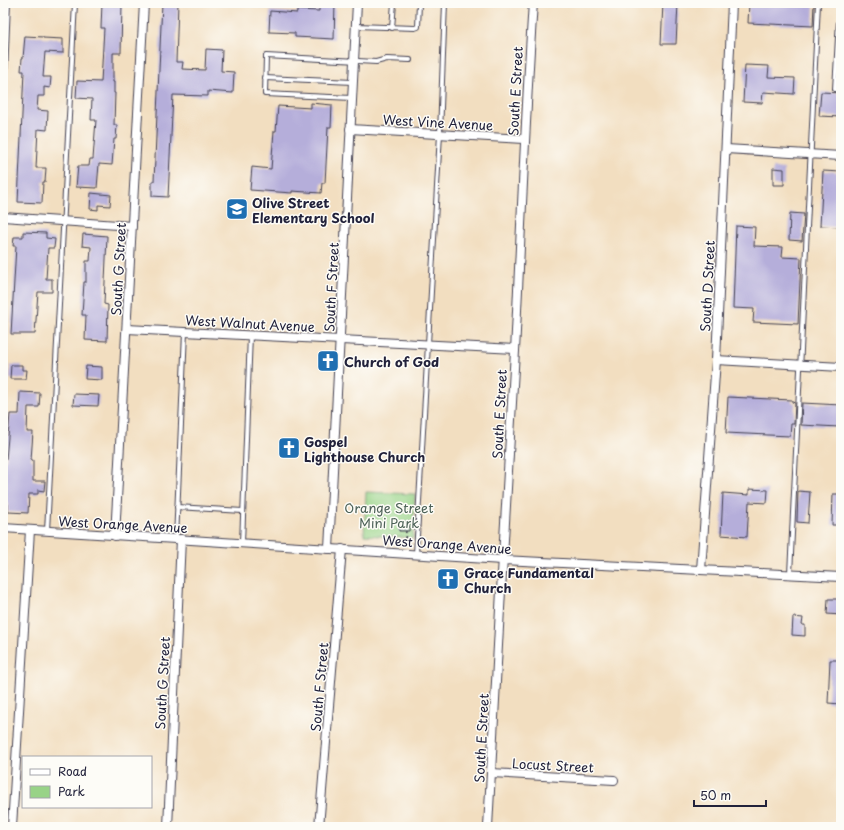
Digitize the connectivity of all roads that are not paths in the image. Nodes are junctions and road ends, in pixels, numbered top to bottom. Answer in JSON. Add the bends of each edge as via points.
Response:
{"nodes":[{"id":1,"x":6,"y":3,"type":"edge"},
{"id":2,"x":74,"y":3,"type":"edge"},
{"id":3,"x":144,"y":3,"type":"edge"},
{"id":4,"x":357,"y":3,"type":"edge"},
{"id":5,"x":394,"y":3,"type":"edge"},
{"id":6,"x":419,"y":3,"type":"edge"},
{"id":7,"x":444,"y":3,"type":"edge"},
{"id":8,"x":533,"y":3,"type":"edge"},
{"id":9,"x":732,"y":3,"type":"edge"},
{"id":10,"x":818,"y":3,"type":"edge"},
{"id":11,"x":840,"y":3,"type":"edge"},
{"id":12,"x":840,"y":23,"type":"edge"},
{"id":13,"x":356,"y":26,"type":"junction"},
{"id":14,"x":392,"y":28,"type":"junction"},
{"id":15,"x":410,"y":60,"type":"dead end"},
{"id":16,"x":354,"y":61,"type":"junction"},
{"id":17,"x":3,"y":74,"type":"edge"},
{"id":18,"x":265,"y":78,"type":"junction"},
{"id":19,"x":353,"y":82,"type":"junction"},
{"id":20,"x":841,"y":90,"type":"edge"},
{"id":21,"x":352,"y":98,"type":"junction"},
{"id":22,"x":350,"y":129,"type":"junction"},
{"id":23,"x":440,"y":134,"type":"junction"},
{"id":24,"x":524,"y":139,"type":"junction"},
{"id":25,"x":726,"y":149,"type":"junction"},
{"id":26,"x":810,"y":154,"type":"junction"},
{"id":27,"x":841,"y":156,"type":"edge"},
{"id":28,"x":3,"y":217,"type":"edge"},
{"id":29,"x":63,"y":221,"type":"junction"},
{"id":30,"x":132,"y":226,"type":"junction"},
{"id":31,"x":128,"y":329,"type":"junction"},
{"id":32,"x":185,"y":332,"type":"junction"},
{"id":33,"x":250,"y":335,"type":"junction"},
{"id":34,"x":340,"y":340,"type":"junction"},
{"id":35,"x":428,"y":345,"type":"junction"},
{"id":36,"x":515,"y":349,"type":"junction"},
{"id":37,"x":716,"y":360,"type":"junction"},
{"id":38,"x":800,"y":365,"type":"junction"},
{"id":39,"x":841,"y":367,"type":"edge"},
{"id":40,"x":177,"y":507,"type":"junction"},
{"id":41,"x":243,"y":510,"type":"junction"},
{"id":42,"x":3,"y":528,"type":"edge"},
{"id":43,"x":30,"y":530,"type":"junction"},
{"id":44,"x":47,"y":531,"type":"junction"},
{"id":45,"x":115,"y":536,"type":"junction"},
{"id":46,"x":179,"y":539,"type":"junction"},
{"id":47,"x":242,"y":543,"type":"junction"},
{"id":48,"x":329,"y":548,"type":"junction"},
{"id":49,"x":342,"y":549,"type":"junction"},
{"id":50,"x":416,"y":554,"type":"junction"},
{"id":51,"x":502,"y":560,"type":"junction"},
{"id":52,"x":701,"y":570,"type":"junction"},
{"id":53,"x":790,"y":575,"type":"junction"},
{"id":54,"x":841,"y":578,"type":"edge"},
{"id":55,"x":491,"y":773,"type":"junction"},
{"id":56,"x":614,"y":780,"type":"dead end"},
{"id":57,"x":12,"y":827,"type":"edge"},
{"id":58,"x":168,"y":827,"type":"edge"},
{"id":59,"x":320,"y":827,"type":"edge"},
{"id":60,"x":488,"y":827,"type":"edge"}],
"edges":[{"from":1,"to":17,"type":"street"},
{"from":2,"to":29,"type":"lane"},
{"from":3,"to":30,"type":"street","name":"South G Street"},
{"from":4,"to":13,"type":"street","name":"South F Street"},
{"from":5,"to":14,"type":"lane"},
{"from":6,"to":14,"type":"lane","via":[[418,27]]},
{"from":7,"to":23,"type":"lane"},
{"from":8,"to":24,"type":"street","name":"South E Street"},
{"from":9,"to":25,"type":"street","name":"South D Street"},
{"from":10,"to":26,"type":"lane"},
{"from":11,"to":12,"type":"lane"},
{"from":12,"to":20,"type":"lane","via":[[836,89]]},
{"from":13,"to":14,"type":"lane"},
{"from":13,"to":16,"type":"street","name":"South F Street"},
{"from":15,"to":16,"type":"lane"},
{"from":16,"to":18,"type":"lane","via":[[266,56]]},
{"from":16,"to":19,"type":"street","name":"South F Street"},
{"from":18,"to":19,"type":"lane"},
{"from":18,"to":21,"type":"lane","via":[[265,94]]},
{"from":19,"to":21,"type":"street","name":"South F Street"},
{"from":21,"to":22,"type":"street","name":"South F Street"},
{"from":22,"to":23,"type":"street","name":"West Vine Avenue"},
{"from":22,"to":34,"type":"street","name":"South F Street"},
{"from":23,"to":24,"type":"street","name":"West Vine Avenue"},
{"from":23,"to":35,"type":"lane"},
{"from":24,"to":36,"type":"street","name":"South E Street"},
{"from":25,"to":26,"type":"street"},
{"from":25,"to":37,"type":"street","name":"South D Street"},
{"from":26,"to":27,"type":"street"},
{"from":26,"to":38,"type":"lane"},
{"from":28,"to":29,"type":"street"},
{"from":29,"to":30,"type":"street"},
{"from":29,"to":44,"type":"lane"},
{"from":30,"to":31,"type":"street","name":"South G Street"},
{"from":31,"to":32,"type":"street","name":"West Walnut Avenue"},
{"from":31,"to":45,"type":"street","name":"South G Street"},
{"from":32,"to":33,"type":"street","name":"West Walnut Avenue"},
{"from":32,"to":40,"type":"lane"},
{"from":33,"to":34,"type":"street","name":"West Walnut Avenue"},
{"from":33,"to":41,"type":"lane"},
{"from":34,"to":35,"type":"street","name":"West Walnut Avenue"},
{"from":34,"to":48,"type":"street","name":"South F Street"},
{"from":35,"to":36,"type":"street","name":"West Walnut Avenue"},
{"from":35,"to":50,"type":"lane"},
{"from":36,"to":51,"type":"street","name":"South E Street"},
{"from":37,"to":38,"type":"street"},
{"from":37,"to":52,"type":"street","name":"South D Street"},
{"from":38,"to":39,"type":"street"},
{"from":38,"to":53,"type":"lane"},
{"from":40,"to":41,"type":"lane"},
{"from":40,"to":46,"type":"lane"},
{"from":41,"to":47,"type":"lane"},
{"from":42,"to":43,"type":"street","name":"West Orange Avenue"},
{"from":43,"to":44,"type":"street","name":"West Orange Avenue"},
{"from":43,"to":57,"type":"street"},
{"from":44,"to":45,"type":"street","name":"West Orange Avenue"},
{"from":45,"to":46,"type":"street","name":"West Orange Avenue"},
{"from":46,"to":47,"type":"street","name":"West Orange Avenue"},
{"from":46,"to":58,"type":"street","name":"South G Street"},
{"from":47,"to":48,"type":"street","name":"West Orange Avenue"},
{"from":48,"to":49,"type":"street","name":"West Orange Avenue"},
{"from":49,"to":50,"type":"street","name":"West Orange Avenue"},
{"from":49,"to":59,"type":"street","name":"South F Street"},
{"from":50,"to":51,"type":"street","name":"West Orange Avenue"},
{"from":51,"to":52,"type":"street","name":"West Orange Avenue"},
{"from":51,"to":55,"type":"street","name":"South E Street"},
{"from":52,"to":53,"type":"street","name":"West Orange Avenue"},
{"from":53,"to":54,"type":"street","name":"West Orange Avenue"},
{"from":55,"to":56,"type":"street","name":"Locust Street"},
{"from":55,"to":60,"type":"street","name":"South E Street"}]}
